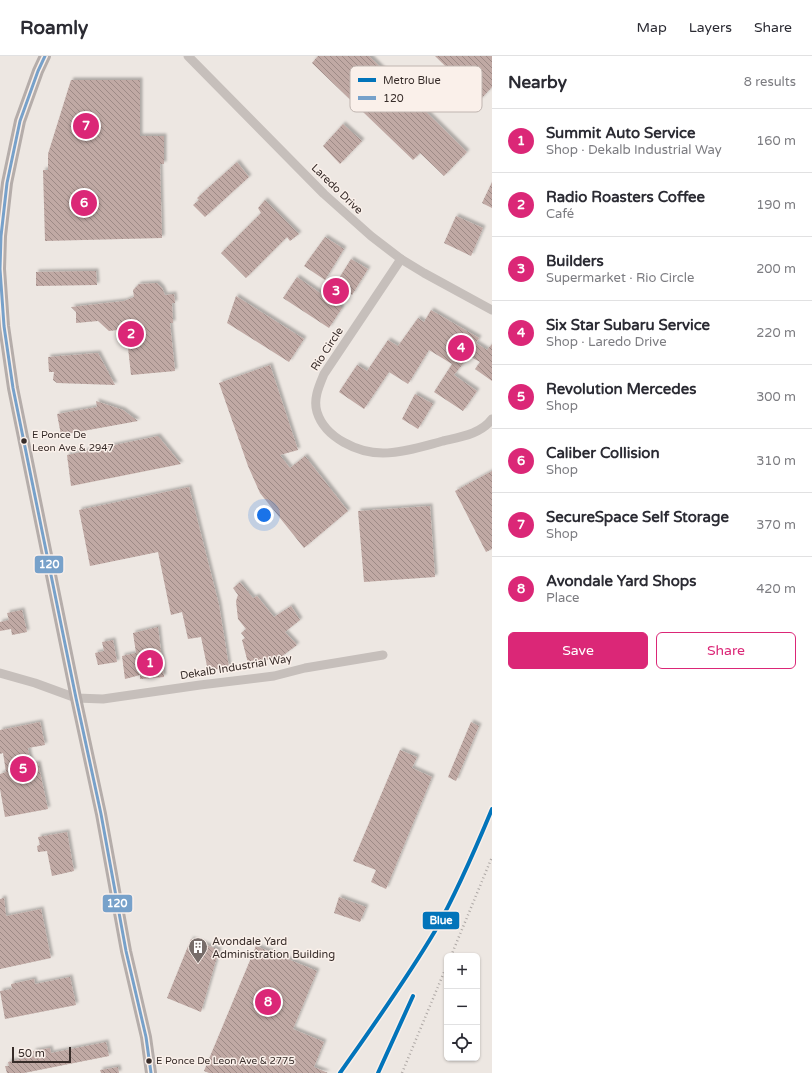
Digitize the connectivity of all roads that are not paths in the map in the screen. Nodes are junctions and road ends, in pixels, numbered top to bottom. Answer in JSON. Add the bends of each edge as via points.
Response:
{"nodes":[{"id":1,"x":45,"y":56,"type":"edge"},
{"id":2,"x":188,"y":56,"type":"edge"},
{"id":3,"x":401,"y":259,"type":"junction"},
{"id":4,"x":492,"y":310,"type":"edge"},
{"id":5,"x":492,"y":419,"type":"edge"},
{"id":6,"x":383,"y":655,"type":"dead end"},
{"id":7,"x":0,"y":673,"type":"edge"},
{"id":8,"x":76,"y":698,"type":"junction"},
{"id":9,"x":151,"y":1073,"type":"edge"}],
"edges":[{"from":1,"to":8,"type":"main road","via":[[20,121],[11,162],[1,236],[1,287],[11,374]]},
{"from":2,"to":3,"type":"street","name":"Laredo Drive","via":[[324,194]]},
{"from":3,"to":4,"type":"street","name":"Laredo Drive"},
{"from":3,"to":5,"type":"street","name":"Rio Circle","via":[[324,374],[316,396],[320,419],[343,441],[359,449],[384,453],[403,451],[473,433],[486,426]]},
{"from":6,"to":8,"type":"street","name":"Dekalb Industrial Way","via":[[274,676],[102,699]]},
{"from":7,"to":8,"type":"street","name":"Dekalb Industrial Way"},
{"from":8,"to":9,"type":"main road","via":[[101,814],[126,951],[146,1037]]}]}
